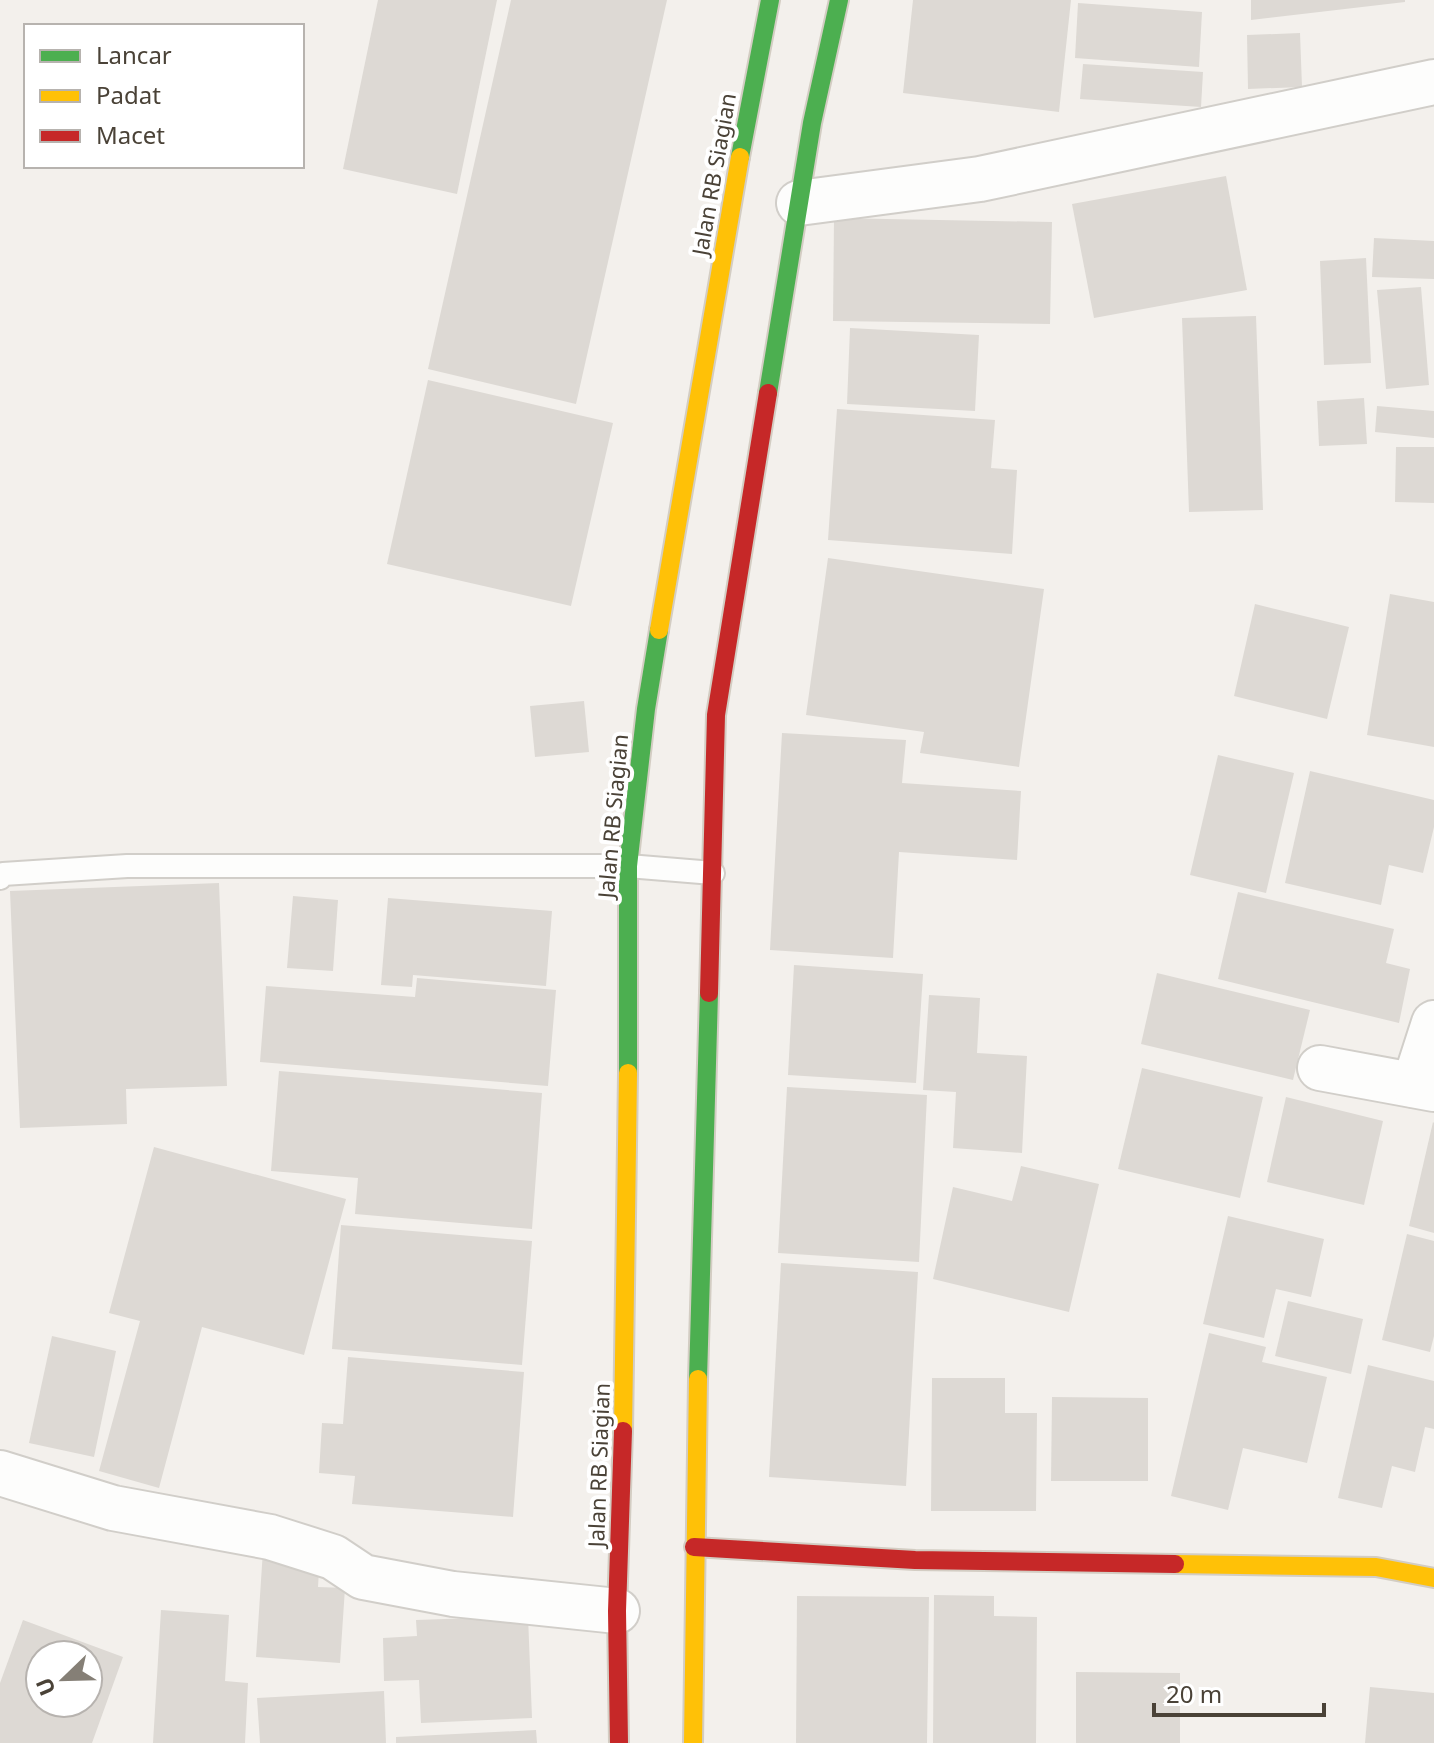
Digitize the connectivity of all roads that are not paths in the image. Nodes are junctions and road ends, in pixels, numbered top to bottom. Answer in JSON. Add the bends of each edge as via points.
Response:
{"nodes":[{"id":1,"x":770,"y":0,"type":"edge"},
{"id":2,"x":839,"y":0,"type":"edge"},
{"id":3,"x":1434,"y":82,"type":"edge"},
{"id":4,"x":799,"y":203,"type":"junction"},
{"id":5,"x":628,"y":866,"type":"junction"},
{"id":6,"x":713,"y":873,"type":"junction"},
{"id":7,"x":0,"y":878,"type":"edge"},
{"id":8,"x":1434,"y":1023,"type":"edge"},
{"id":9,"x":1320,"y":1068,"type":"dead end"},
{"id":10,"x":1424,"y":1087,"type":"edge"},
{"id":11,"x":0,"y":1473,"type":"edge"},
{"id":12,"x":694,"y":1547,"type":"junction"},
{"id":13,"x":1434,"y":1578,"type":"edge"},
{"id":14,"x":617,"y":1611,"type":"junction"},
{"id":15,"x":619,"y":1743,"type":"edge"},
{"id":16,"x":693,"y":1743,"type":"edge"}],
"edges":[{"from":1,"to":5,"type":"main road","name":"Jalan RB Siagian","via":[[651,678]]},
{"from":2,"to":4,"type":"main road"},
{"from":3,"to":4,"type":"street","via":[[980,179]]},
{"from":4,"to":6,"type":"main road","via":[[716,715]]},
{"from":5,"to":6,"type":"lane"},
{"from":5,"to":7,"type":"lane","via":[[127,866]]},
{"from":5,"to":14,"type":"main road","name":"Jalan RB Siagian","via":[[627,1314]]},
{"from":6,"to":12,"type":"main road"},
{"from":8,"to":10,"type":"street"},
{"from":9,"to":10,"type":"street"},
{"from":11,"to":14,"type":"street","via":[[113,1508],[270,1537],[333,1557],[363,1577],[453,1594]]},
{"from":12,"to":13,"type":"main road","via":[[915,1560],[1376,1567]]},
{"from":12,"to":16,"type":"main road"},
{"from":14,"to":15,"type":"main road","name":"Jalan RB Siagian"}]}
